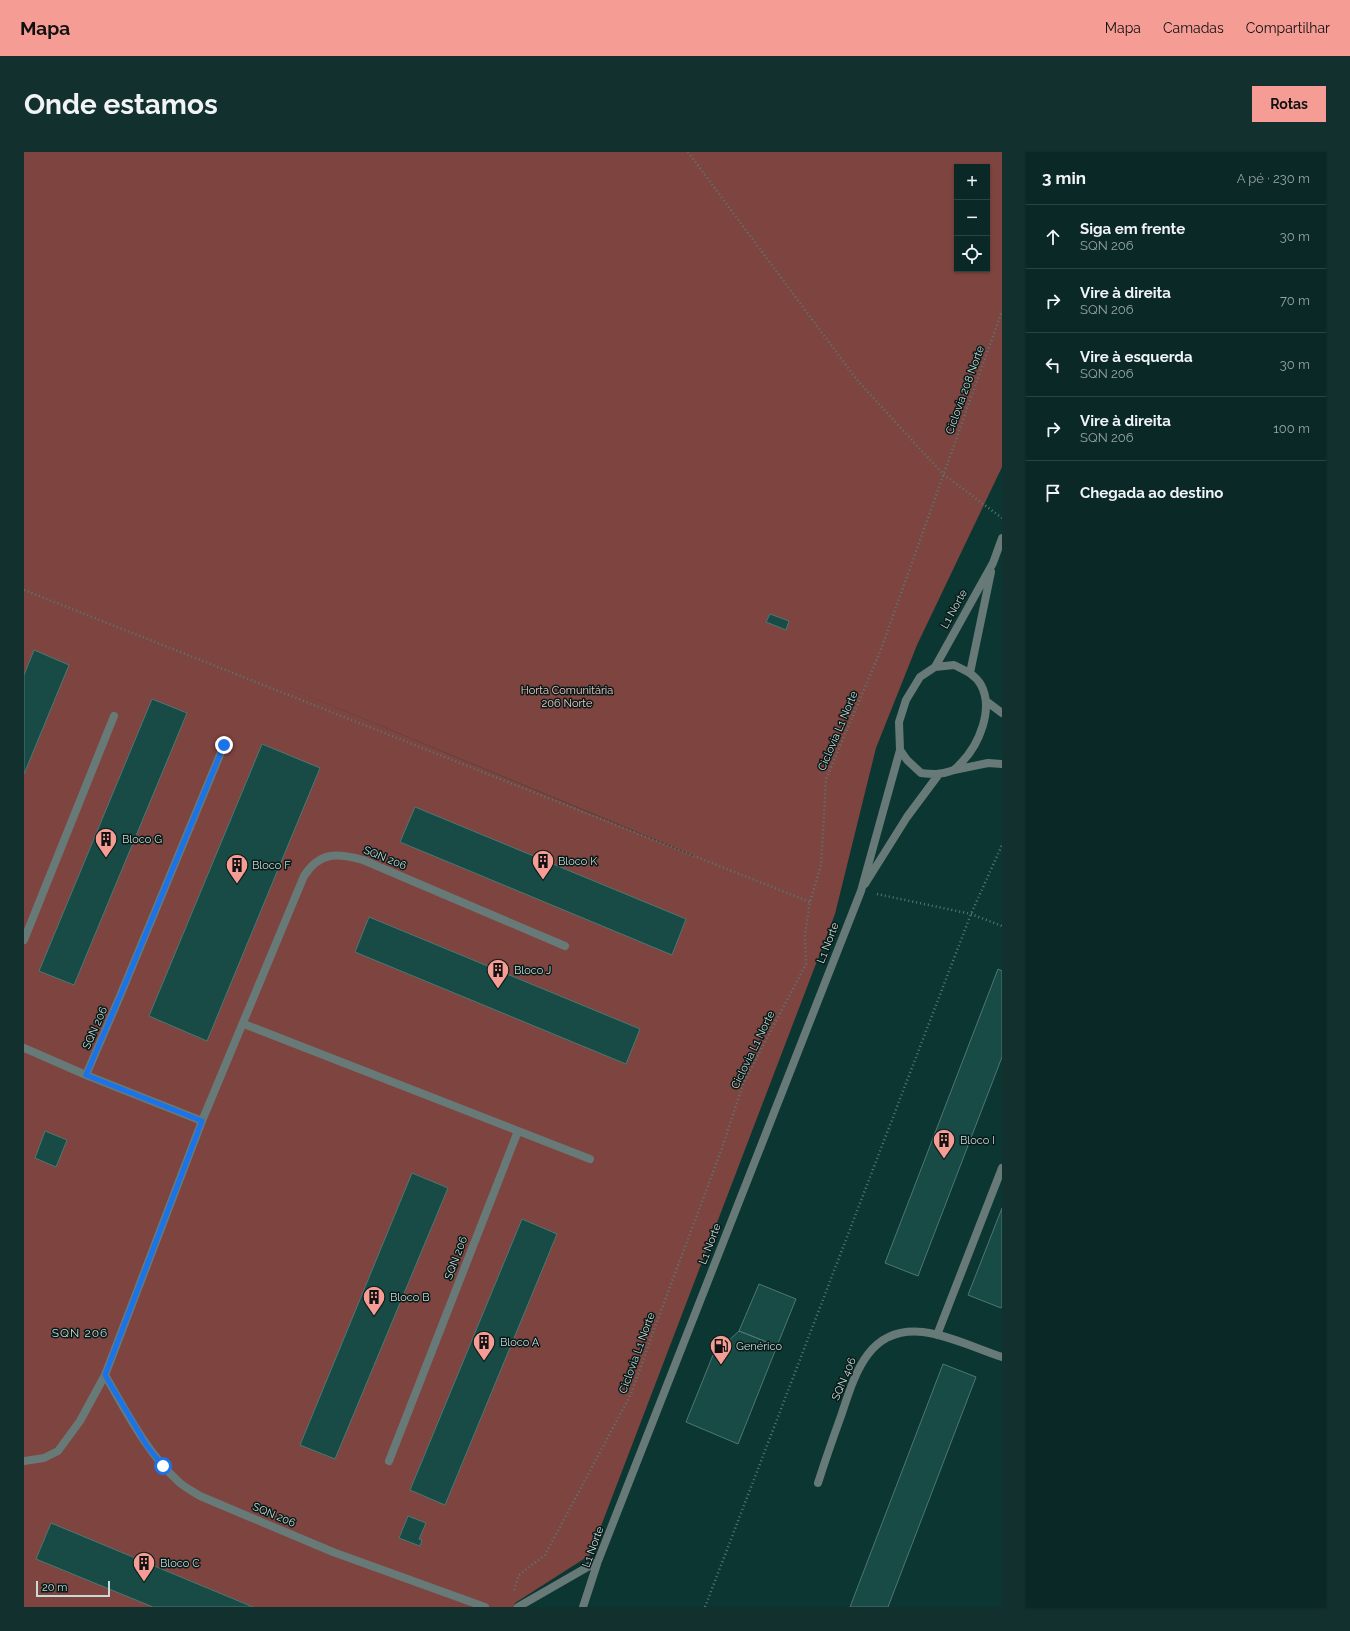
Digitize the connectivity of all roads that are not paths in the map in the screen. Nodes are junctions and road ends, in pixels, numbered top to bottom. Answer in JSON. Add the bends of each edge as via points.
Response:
{"nodes":[{"id":1,"x":1002,"y":538,"type":"edge"},
{"id":2,"x":993,"y":563,"type":"junction"},
{"id":3,"x":934,"y":667,"type":"junction"},
{"id":4,"x":970,"y":673,"type":"junction"},
{"id":5,"x":986,"y":701,"type":"junction"},
{"id":6,"x":1002,"y":713,"type":"edge"},
{"id":7,"x":114,"y":716,"type":"dead end"},
{"id":8,"x":224,"y":745,"type":"dead end"},
{"id":9,"x":900,"y":750,"type":"junction"},
{"id":10,"x":1002,"y":764,"type":"edge"},
{"id":11,"x":953,"y":770,"type":"junction"},
{"id":12,"x":939,"y":774,"type":"junction"},
{"id":13,"x":861,"y":891,"type":"junction"},
{"id":14,"x":24,"y":940,"type":"edge"},
{"id":15,"x":565,"y":946,"type":"dead end"},
{"id":16,"x":244,"y":1024,"type":"junction"},
{"id":17,"x":24,"y":1048,"type":"edge"},
{"id":18,"x":86,"y":1075,"type":"junction"},
{"id":19,"x":202,"y":1121,"type":"junction"},
{"id":20,"x":518,"y":1131,"type":"junction"},
{"id":21,"x":590,"y":1159,"type":"dead end"},
{"id":22,"x":1002,"y":1168,"type":"edge"},
{"id":23,"x":937,"y":1335,"type":"junction"},
{"id":24,"x":1002,"y":1357,"type":"edge"},
{"id":25,"x":105,"y":1375,"type":"junction"},
{"id":26,"x":24,"y":1461,"type":"edge"},
{"id":27,"x":389,"y":1461,"type":"dead end"},
{"id":28,"x":818,"y":1483,"type":"dead end"},
{"id":29,"x":598,"y":1561,"type":"junction"},
{"id":30,"x":486,"y":1607,"type":"edge"},
{"id":31,"x":518,"y":1607,"type":"edge"},
{"id":32,"x":583,"y":1607,"type":"edge"}],
"edges":[{"from":1,"to":2,"type":"street","name":"L1 Norte"},
{"from":2,"to":3,"type":"street","name":"L1 Norte"},
{"from":2,"to":4,"type":"street","name":"L1 Norte"},
{"from":3,"to":4,"type":"street","via":[[954,665]]},
{"from":3,"to":9,"type":"street","via":[[920,678],[906,700],[899,722]]},
{"from":4,"to":5,"type":"street","via":[[981,684]]},
{"from":5,"to":6,"type":"street"},
{"from":5,"to":11,"type":"street","via":[[982,732],[970,754]]},
{"from":7,"to":14,"type":"street"},
{"from":8,"to":18,"type":"street","name":"SQN 206"},
{"from":9,"to":12,"type":"street","via":[[921,773]]},
{"from":9,"to":13,"type":"street","name":"L1 Norte"},
{"from":10,"to":11,"type":"street"},
{"from":11,"to":12,"type":"street"},
{"from":12,"to":13,"type":"street","name":"L1 Norte","via":[[907,817]]},
{"from":13,"to":29,"type":"street","name":"L1 Norte"},
{"from":15,"to":16,"type":"street","name":"SQN 206","via":[[363,860],[348,856],[326,856],[311,865],[304,876]]},
{"from":16,"to":19,"type":"street","name":"SQN 206"},
{"from":16,"to":20,"type":"street"},
{"from":17,"to":18,"type":"street"},
{"from":18,"to":19,"type":"street"},
{"from":19,"to":25,"type":"street","name":"SQN 206"},
{"from":20,"to":21,"type":"street"},
{"from":20,"to":27,"type":"street","name":"SQN 206"},
{"from":22,"to":23,"type":"street"},
{"from":23,"to":24,"type":"street","name":"SQN 406"},
{"from":23,"to":28,"type":"street","name":"SQN 406","via":[[923,1332],[892,1334],[866,1355],[854,1378]]},
{"from":25,"to":26,"type":"street","name":"SQN 206","via":[[80,1422],[58,1451],[44,1458]]},
{"from":25,"to":30,"type":"street","name":"SQN 206","via":[[147,1446],[181,1484],[200,1496],[333,1552]]},
{"from":29,"to":31,"type":"street"},
{"from":29,"to":32,"type":"street","name":"L1 Norte"}]}
